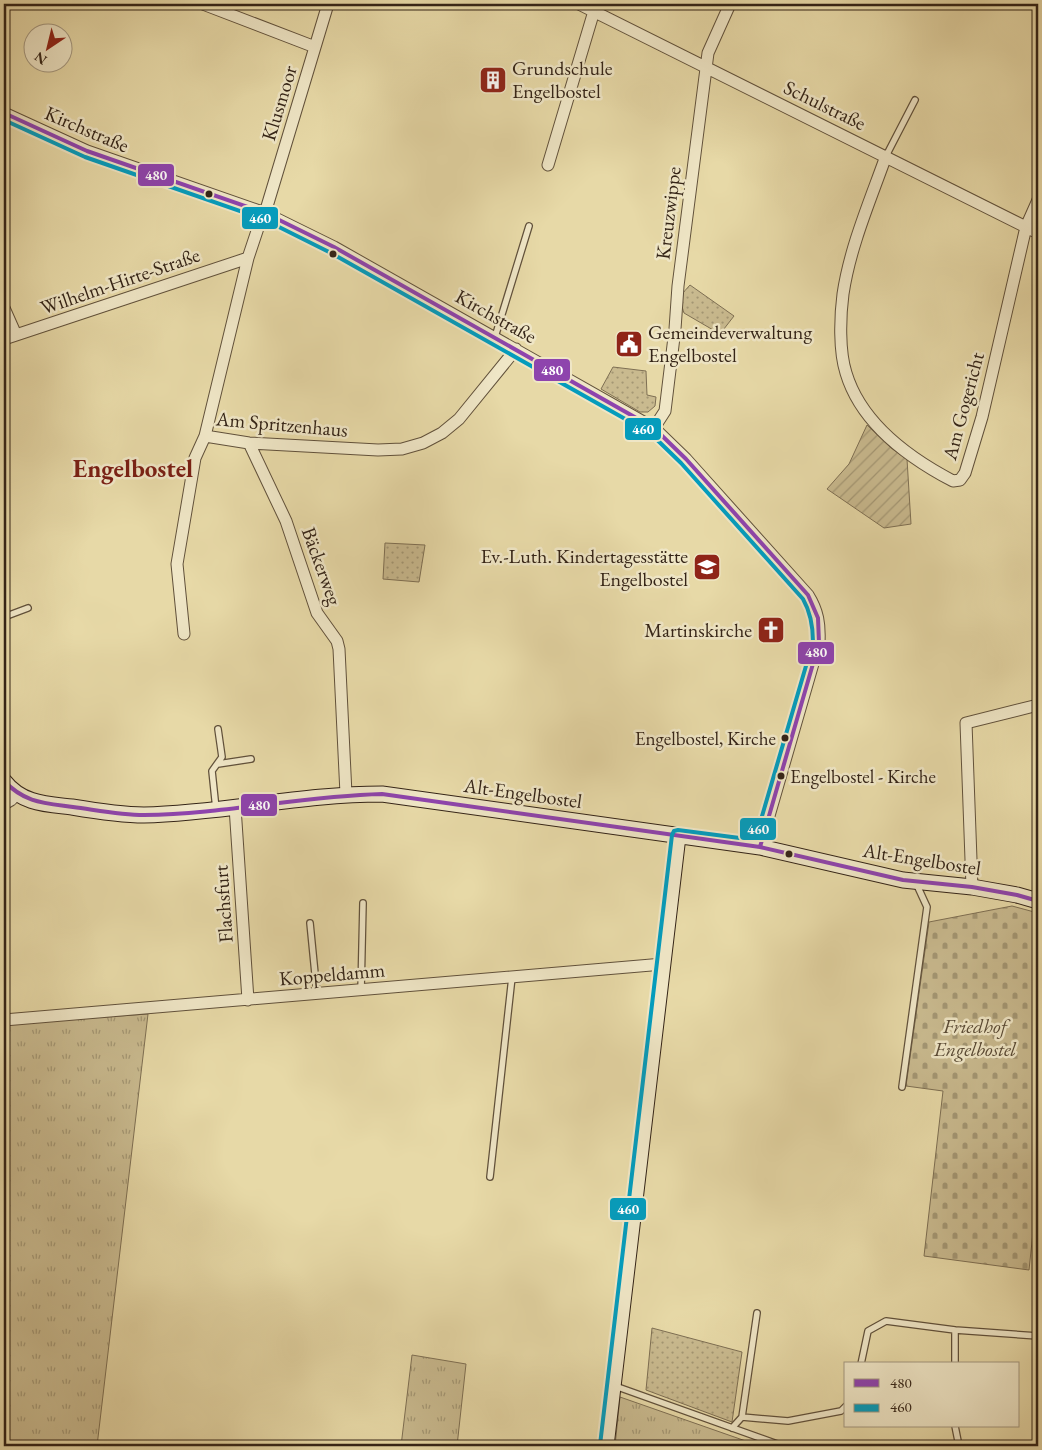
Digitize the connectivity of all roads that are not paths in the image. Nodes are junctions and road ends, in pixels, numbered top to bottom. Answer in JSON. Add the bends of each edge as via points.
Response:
{"nodes":[{"id":1,"x":203,"y":4,"type":"edge"},
{"id":2,"x":328,"y":4,"type":"edge"},
{"id":3,"x":579,"y":4,"type":"edge"},
{"id":4,"x":730,"y":4,"type":"edge"},
{"id":5,"x":594,"y":11,"type":"junction"},
{"id":6,"x":315,"y":47,"type":"junction"},
{"id":7,"x":706,"y":67,"type":"junction"},
{"id":8,"x":915,"y":100,"type":"dead end"},
{"id":9,"x":4,"y":113,"type":"edge"},
{"id":10,"x":886,"y":156,"type":"junction"},
{"id":11,"x":548,"y":165,"type":"dead end"},
{"id":12,"x":1038,"y":200,"type":"edge"},
{"id":13,"x":265,"y":213,"type":"junction"},
{"id":14,"x":529,"y":226,"type":"dead end"},
{"id":15,"x":1026,"y":228,"type":"junction"},
{"id":16,"x":1038,"y":233,"type":"edge"},
{"id":17,"x":248,"y":258,"type":"junction"},
{"id":18,"x":4,"y":308,"type":"edge"},
{"id":19,"x":16,"y":335,"type":"junction"},
{"id":20,"x":495,"y":337,"type":"junction"},
{"id":21,"x":4,"y":339,"type":"edge"},
{"id":22,"x":516,"y":349,"type":"junction"},
{"id":23,"x":654,"y":428,"type":"junction"},
{"id":24,"x":205,"y":436,"type":"junction"},
{"id":25,"x":249,"y":443,"type":"junction"},
{"id":26,"x":28,"y":608,"type":"dead end"},
{"id":27,"x":4,"y":617,"type":"edge"},
{"id":28,"x":184,"y":634,"type":"dead end"},
{"id":29,"x":1038,"y":705,"type":"edge"},
{"id":30,"x":218,"y":729,"type":"dead end"},
{"id":31,"x":251,"y":759,"type":"dead end"},
{"id":32,"x":218,"y":764,"type":"junction"},
{"id":33,"x":4,"y":781,"type":"edge"},
{"id":34,"x":17,"y":794,"type":"junction"},
{"id":35,"x":346,"y":794,"type":"junction"},
{"id":36,"x":4,"y":804,"type":"edge"},
{"id":37,"x":235,"y":807,"type":"junction"},
{"id":38,"x":216,"y":809,"type":"junction"},
{"id":39,"x":678,"y":836,"type":"junction"},
{"id":40,"x":760,"y":847,"type":"junction"},
{"id":41,"x":916,"y":882,"type":"junction"},
{"id":42,"x":972,"y":887,"type":"junction"},
{"id":43,"x":1038,"y":901,"type":"edge"},
{"id":44,"x":363,"y":903,"type":"dead end"},
{"id":45,"x":310,"y":923,"type":"dead end"},
{"id":46,"x":663,"y":964,"type":"junction"},
{"id":47,"x":512,"y":977,"type":"junction"},
{"id":48,"x":360,"y":990,"type":"junction"},
{"id":49,"x":317,"y":994,"type":"junction"},
{"id":50,"x":248,"y":1000,"type":"junction"},
{"id":51,"x":4,"y":1020,"type":"edge"},
{"id":52,"x":902,"y":1087,"type":"dead end"},
{"id":53,"x":490,"y":1177,"type":"dead end"},
{"id":54,"x":757,"y":1313,"type":"dead end"},
{"id":55,"x":955,"y":1330,"type":"junction"},
{"id":56,"x":1038,"y":1336,"type":"edge"},
{"id":57,"x":861,"y":1362,"type":"edge"},
{"id":58,"x":955,"y":1362,"type":"edge"},
{"id":59,"x":613,"y":1385,"type":"junction"},
{"id":60,"x":844,"y":1408,"type":"edge"},
{"id":61,"x":742,"y":1417,"type":"junction"},
{"id":62,"x":732,"y":1428,"type":"junction"},
{"id":63,"x":955,"y":1428,"type":"edge"},
{"id":64,"x":606,"y":1446,"type":"edge"},
{"id":65,"x":783,"y":1446,"type":"edge"},
{"id":66,"x":959,"y":1446,"type":"edge"}],
"edges":[{"from":1,"to":6,"type":"street"},
{"from":2,"to":6,"type":"street","name":"Klusmoor"},
{"from":3,"to":5,"type":"street","name":"Schulstraße"},
{"from":4,"to":7,"type":"street","name":"Kreuzwippe","via":[[708,54]]},
{"from":5,"to":7,"type":"street","name":"Schulstraße"},
{"from":5,"to":11,"type":"street"},
{"from":6,"to":13,"type":"street","name":"Klusmoor"},
{"from":7,"to":10,"type":"street","name":"Schulstraße"},
{"from":7,"to":23,"type":"street","name":"Kreuzwippe","via":[[665,411]]},
{"from":8,"to":10,"type":"lane"},
{"from":9,"to":13,"type":"street","name":"Kirchstraße","via":[[87,151]]},
{"from":10,"to":15,"type":"street","name":"Schulstraße"},
{"from":10,"to":15,"type":"street","name":"Am Gogericht","via":[[856,240],[843,294],[843,359],[860,404],[887,435],[907,452],[953,481],[960,480],[965,473],[982,416]]},
{"from":12,"to":15,"type":"street"},
{"from":13,"to":17,"type":"street","name":"Am Spritzenhaus"},
{"from":13,"to":20,"type":"street","name":"Kirchstraße","via":[[334,247]]},
{"from":14,"to":20,"type":"lane"},
{"from":15,"to":16,"type":"street","name":"Schulstraße"},
{"from":17,"to":19,"type":"street","name":"Wilhelm-Hirte-Straße"},
{"from":17,"to":24,"type":"street","name":"Am Spritzenhaus"},
{"from":18,"to":19,"type":"street"},
{"from":19,"to":21,"type":"street","name":"Wilhelm-Hirte-Straße"},
{"from":20,"to":22,"type":"street","name":"Kirchstraße"},
{"from":22,"to":23,"type":"street","name":"Kirchstraße"},
{"from":22,"to":25,"type":"street","name":"Am Spritzenhaus","via":[[459,419],[423,443],[402,449],[378,450]]},
{"from":23,"to":40,"type":"street","name":"Kirchstraße","via":[[686,458],[808,595],[819,616],[819,643]]},
{"from":24,"to":25,"type":"street","name":"Am Spritzenhaus"},
{"from":24,"to":28,"type":"street","via":[[195,458],[177,564]]},
{"from":25,"to":35,"type":"street","name":"Bäckerweg","via":[[286,521],[317,613],[337,641]]},
{"from":26,"to":27,"type":"lane"},
{"from":29,"to":42,"type":"street","via":[[966,723]]},
{"from":30,"to":32,"type":"lane","via":[[222,757]]},
{"from":31,"to":32,"type":"lane"},
{"from":32,"to":38,"type":"lane","via":[[212,770]]},
{"from":33,"to":34,"type":"main road","name":"Alt-Engelbostel"},
{"from":34,"to":36,"type":"street"},
{"from":34,"to":38,"type":"main road","name":"Alt-Engelbostel","via":[[31,801],[114,813],[144,815]]},
{"from":35,"to":37,"type":"main road","name":"Alt-Engelbostel"},
{"from":35,"to":39,"type":"main road","name":"Alt-Engelbostel","via":[[382,794]]},
{"from":37,"to":38,"type":"main road","name":"Alt-Engelbostel"},
{"from":37,"to":50,"type":"street","name":"Flachsfurt"},
{"from":39,"to":40,"type":"main road","name":"Alt-Engelbostel"},
{"from":39,"to":46,"type":"main road"},
{"from":40,"to":41,"type":"main road","name":"Alt-Engelbostel"},
{"from":41,"to":42,"type":"main road","name":"Alt-Engelbostel"},
{"from":41,"to":52,"type":"lane","via":[[927,907]]},
{"from":42,"to":43,"type":"main road","name":"Alt-Engelbostel"},
{"from":44,"to":48,"type":"lane"},
{"from":45,"to":49,"type":"lane"},
{"from":46,"to":47,"type":"street","name":"Koppeldamm"},
{"from":46,"to":59,"type":"main road"},
{"from":47,"to":48,"type":"street","name":"Koppeldamm"},
{"from":47,"to":53,"type":"lane"},
{"from":48,"to":49,"type":"street","name":"Koppeldamm"},
{"from":49,"to":50,"type":"street","name":"Koppeldamm"},
{"from":50,"to":51,"type":"street","name":"Koppeldamm"},
{"from":54,"to":61,"type":"lane"},
{"from":55,"to":56,"type":"lane"},
{"from":55,"to":57,"type":"lane","via":[[886,1321],[868,1331]]},
{"from":55,"to":58,"type":"lane"},
{"from":59,"to":62,"type":"lane"},
{"from":59,"to":64,"type":"main road"},
{"from":60,"to":61,"type":"lane","via":[[788,1421]]},
{"from":61,"to":62,"type":"lane"},
{"from":62,"to":65,"type":"lane"},
{"from":63,"to":66,"type":"lane"}]}
